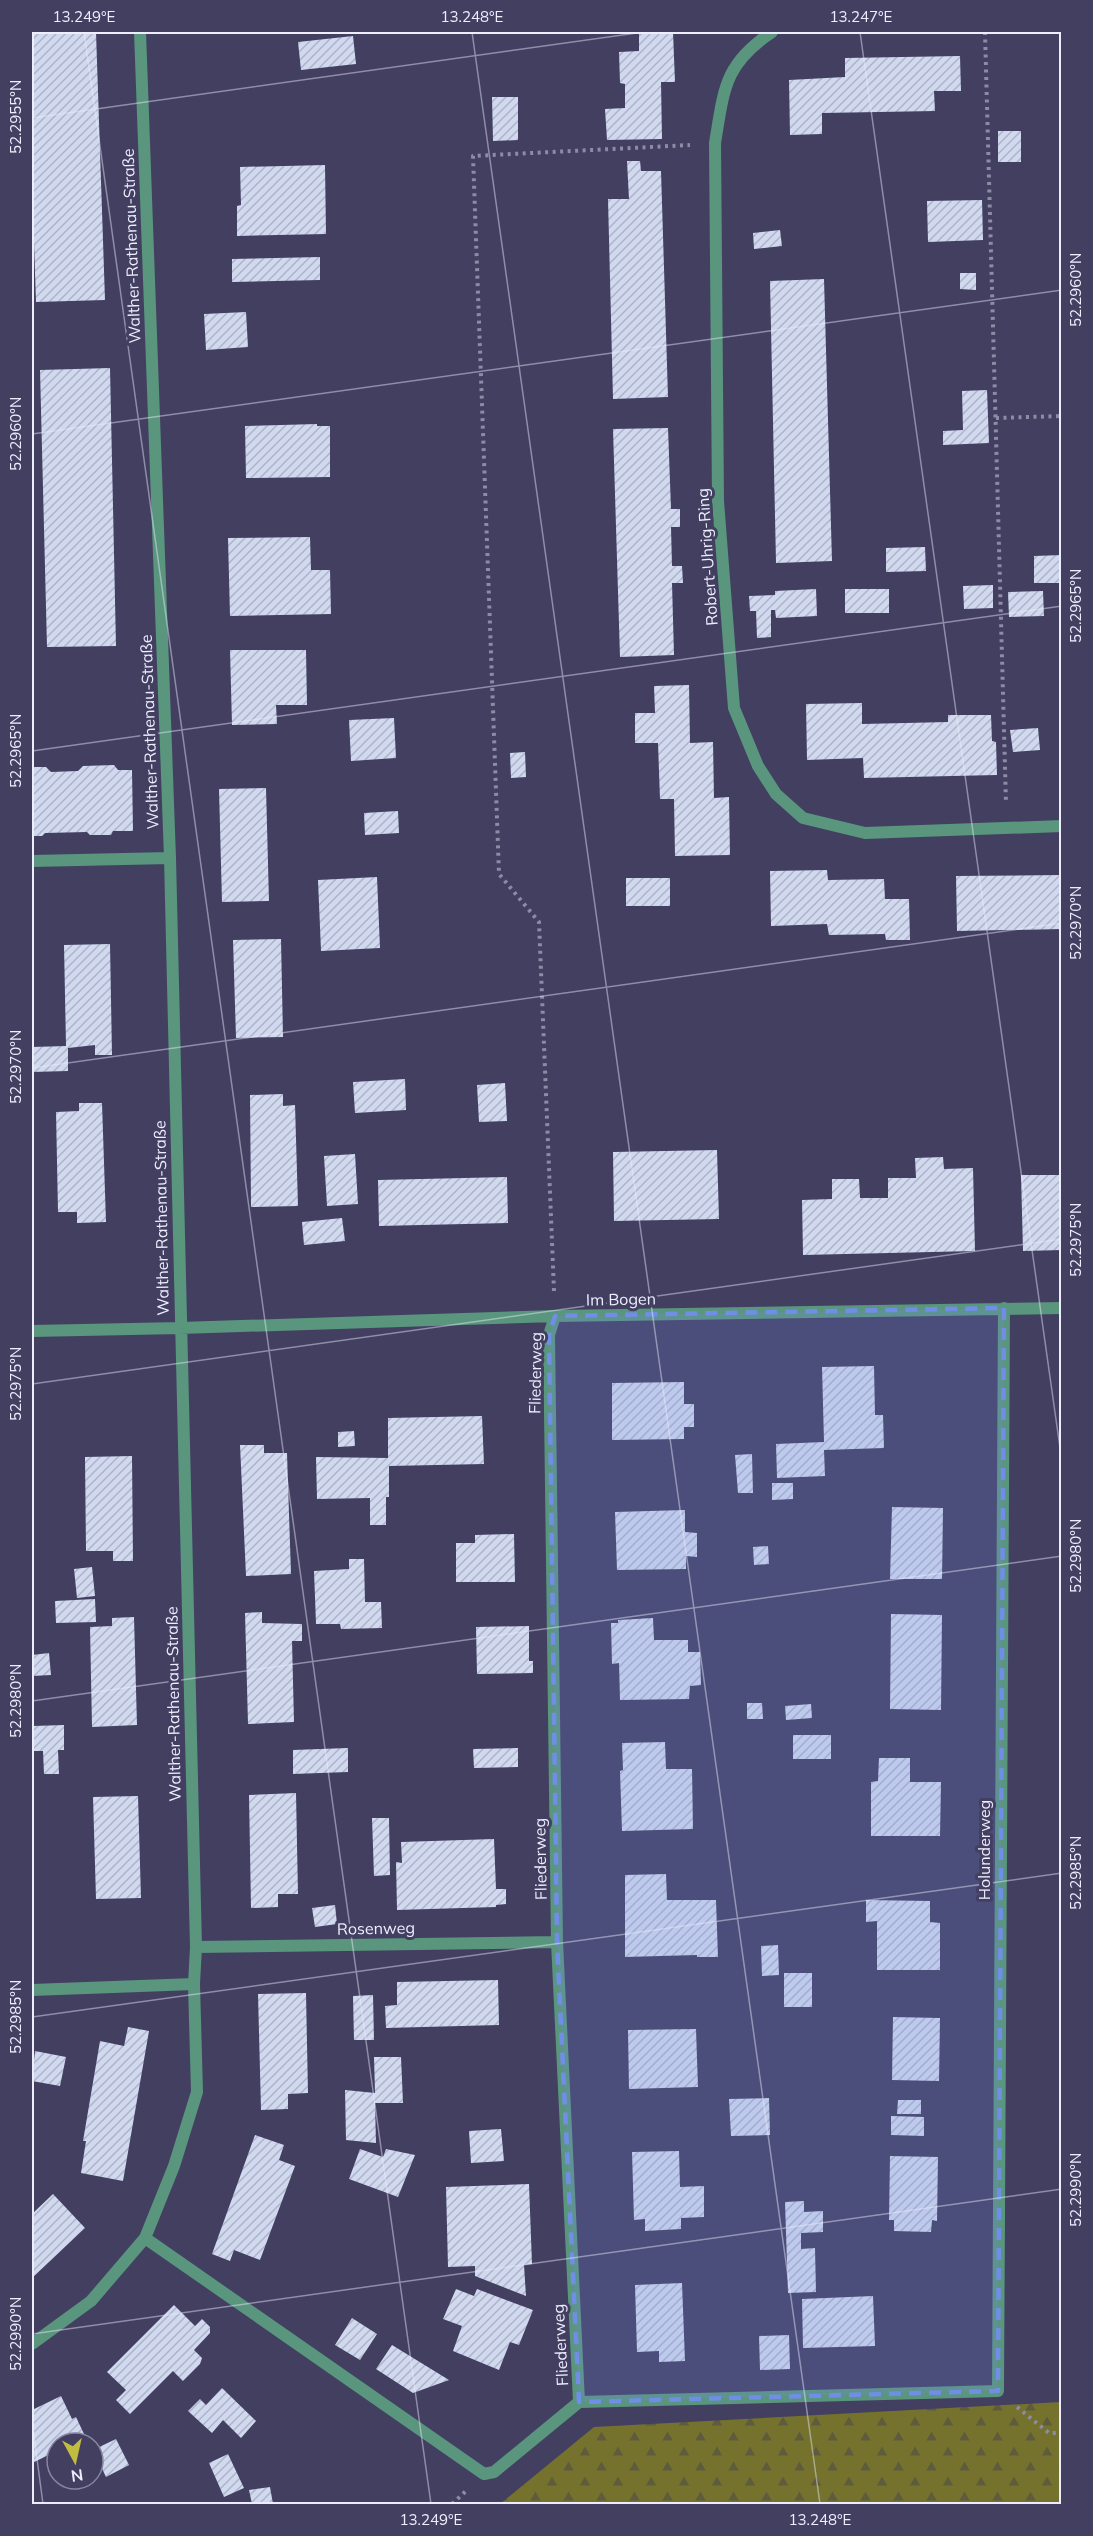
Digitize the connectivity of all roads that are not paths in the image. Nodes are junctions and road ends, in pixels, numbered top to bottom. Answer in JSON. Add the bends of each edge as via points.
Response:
{"nodes":[{"id":1,"x":140,"y":32,"type":"edge"},
{"id":2,"x":772,"y":32,"type":"edge"},
{"id":3,"x":1062,"y":826,"type":"edge"},
{"id":4,"x":170,"y":858,"type":"junction"},
{"id":5,"x":32,"y":861,"type":"edge"},
{"id":6,"x":1004,"y":1308,"type":"junction"},
{"id":7,"x":1062,"y":1308,"type":"edge"},
{"id":8,"x":555,"y":1316,"type":"junction"},
{"id":9,"x":180,"y":1329,"type":"junction"},
{"id":10,"x":32,"y":1331,"type":"edge"},
{"id":11,"x":557,"y":1942,"type":"junction"},
{"id":12,"x":196,"y":1947,"type":"junction"},
{"id":13,"x":194,"y":1984,"type":"junction"},
{"id":14,"x":32,"y":1990,"type":"edge"},
{"id":15,"x":145,"y":2238,"type":"junction"},
{"id":16,"x":32,"y":2344,"type":"edge"},
{"id":17,"x":998,"y":2391,"type":"joint"},
{"id":18,"x":579,"y":2402,"type":"junction"}],
"edges":[{"from":1,"to":4,"type":"street","name":"Walther-Rathenau-Straße"},
{"from":2,"to":3,"type":"street","name":"Robert-Uhrig-Ring","via":[[736,63],[723,95],[715,143],[718,501],[734,708],[758,766],[776,794],[803,818],[865,833]]},
{"from":4,"to":5,"type":"street"},
{"from":4,"to":9,"type":"street","name":"Walther-Rathenau-Straße"},
{"from":6,"to":7,"type":"street","name":"Im Bogen"},
{"from":6,"to":8,"type":"street","name":"Im Bogen"},
{"from":6,"to":17,"type":"street","name":"Holunderweg"},
{"from":8,"to":9,"type":"street","name":"Im Bogen"},
{"from":8,"to":11,"type":"street","name":"Fliederweg","via":[[549,1335]]},
{"from":9,"to":10,"type":"street","name":"Im Bogen"},
{"from":9,"to":12,"type":"street","name":"Walther-Rathenau-Straße"},
{"from":11,"to":12,"type":"street","name":"Rosenweg"},
{"from":11,"to":18,"type":"street","name":"Fliederweg"},
{"from":12,"to":13,"type":"street","name":"Walther-Rathenau-Straße"},
{"from":13,"to":14,"type":"street"},
{"from":13,"to":15,"type":"street","name":"Walther-Rathenau-Straße","via":[[197,2092],[174,2166]]},
{"from":15,"to":16,"type":"street","name":"Walther-Rathenau-Straße","via":[[91,2301]]},
{"from":15,"to":18,"type":"street","name":"Fliederweg","via":[[484,2474],[494,2472]]},
{"from":17,"to":18,"type":"street","name":"Fliederweg"}]}
